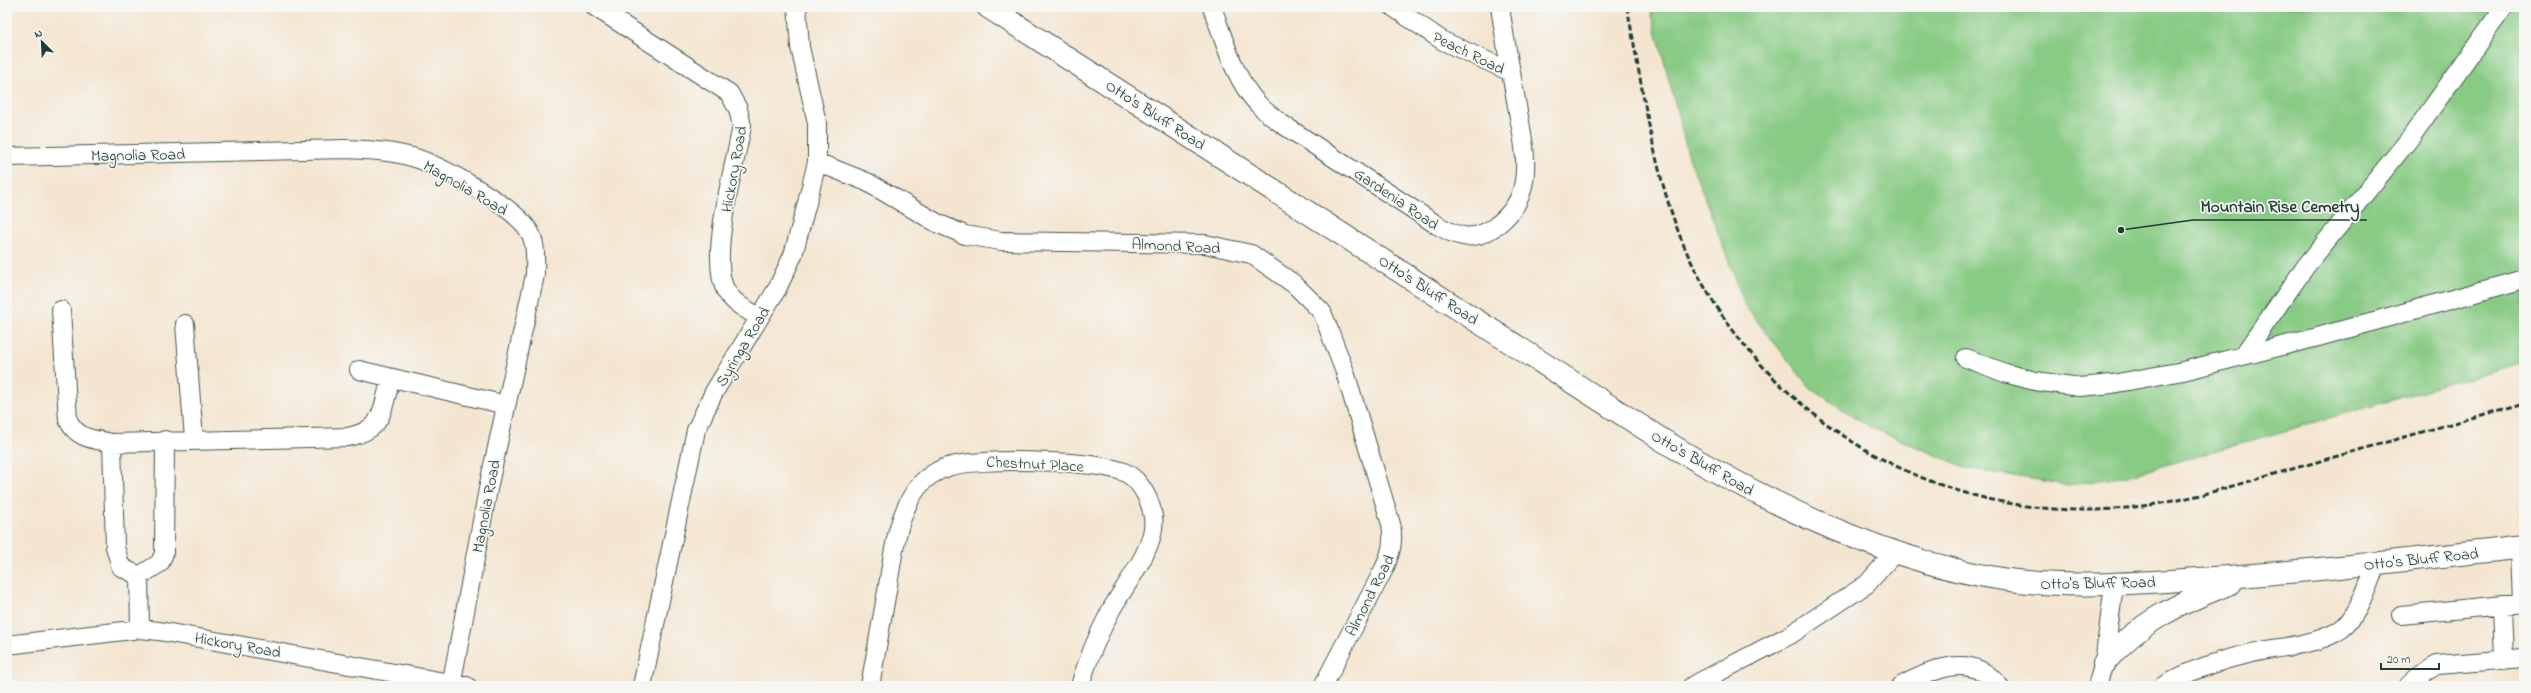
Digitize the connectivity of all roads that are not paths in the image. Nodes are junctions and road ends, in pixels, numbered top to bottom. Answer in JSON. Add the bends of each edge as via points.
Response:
{"nodes":[{"id":1,"x":595,"y":7,"type":"edge"},
{"id":2,"x":797,"y":7,"type":"edge"},
{"id":3,"x":988,"y":7,"type":"edge"},
{"id":4,"x":1212,"y":7,"type":"edge"},
{"id":5,"x":1393,"y":7,"type":"edge"},
{"id":6,"x":1500,"y":7,"type":"edge"},
{"id":7,"x":2504,"y":7,"type":"edge"},
{"id":8,"x":1511,"y":72,"type":"junction"},
{"id":9,"x":7,"y":157,"type":"edge"},
{"id":10,"x":817,"y":162,"type":"junction"},
{"id":11,"x":2524,"y":279,"type":"edge"},
{"id":12,"x":61,"y":310,"type":"dead end"},
{"id":13,"x":759,"y":317,"type":"junction"},
{"id":14,"x":185,"y":324,"type":"dead end"},
{"id":15,"x":2244,"y":354,"type":"junction"},
{"id":16,"x":1966,"y":358,"type":"dead end"},
{"id":17,"x":359,"y":370,"type":"dead end"},
{"id":18,"x":391,"y":379,"type":"junction"},
{"id":19,"x":506,"y":405,"type":"junction"},
{"id":20,"x":194,"y":439,"type":"junction"},
{"id":21,"x":165,"y":440,"type":"junction"},
{"id":22,"x":112,"y":443,"type":"junction"},
{"id":23,"x":2522,"y":548,"type":"edge"},
{"id":24,"x":1896,"y":552,"type":"junction"},
{"id":25,"x":2377,"y":562,"type":"junction"},
{"id":26,"x":2253,"y":575,"type":"junction"},
{"id":27,"x":140,"y":576,"type":"junction"},
{"id":28,"x":2114,"y":585,"type":"junction"},
{"id":29,"x":2523,"y":604,"type":"edge"},
{"id":30,"x":2502,"y":606,"type":"junction"},
{"id":31,"x":2401,"y":615,"type":"dead end"},
{"id":32,"x":140,"y":629,"type":"junction"},
{"id":33,"x":7,"y":645,"type":"edge"},
{"id":34,"x":2524,"y":658,"type":"edge"},
{"id":35,"x":2504,"y":660,"type":"junction"},
{"id":36,"x":2104,"y":663,"type":"junction"},
{"id":37,"x":456,"y":685,"type":"edge"},
{"id":38,"x":642,"y":686,"type":"edge"},
{"id":39,"x":870,"y":686,"type":"edge"},
{"id":40,"x":1080,"y":686,"type":"edge"},
{"id":41,"x":1323,"y":686,"type":"edge"},
{"id":42,"x":1692,"y":686,"type":"edge"},
{"id":43,"x":1901,"y":686,"type":"edge"},
{"id":44,"x":1999,"y":686,"type":"edge"},
{"id":45,"x":2097,"y":686,"type":"edge"},
{"id":46,"x":2163,"y":686,"type":"edge"},
{"id":47,"x":2408,"y":686,"type":"edge"}],
"edges":[{"from":1,"to":13,"type":"street","name":"Hickory Road","via":[[715,82],[734,101],[742,126],[720,240],[719,269],[726,292],[737,304]]},
{"from":2,"to":10,"type":"street","name":"Syringa Road","via":[[800,47],[817,123]]},
{"from":3,"to":24,"type":"main road","name":"Otto's Bluff Road","via":[[1664,441],[1733,482],[1873,545]]},
{"from":4,"to":8,"type":"street","name":"Gardenia Road","via":[[1235,66],[1258,105],[1282,124],[1454,235],[1478,236],[1488,231],[1511,213],[1518,200],[1524,181],[1524,148]]},
{"from":5,"to":8,"type":"street","name":"Peach Road","via":[[1443,41]]},
{"from":6,"to":8,"type":"street","name":"Peach Road"},
{"from":7,"to":15,"type":"street","via":[[2410,137],[2306,266]]},
{"from":9,"to":19,"type":"street","name":"Magnolia Road","via":[[346,149],[387,151],[414,157],[447,172],[493,199],[519,218],[533,240],[535,275]]},
{"from":10,"to":13,"type":"street","name":"Syringa Road","via":[[794,255]]},
{"from":10,"to":41,"type":"street","name":"Almond Road","via":[[867,182],[937,223],[966,235],[1001,241],[1205,244],[1228,248],[1251,254],[1270,265],[1310,297],[1322,312],[1345,372],[1394,540],[1384,569]]},
{"from":11,"to":15,"type":"street","via":[[2318,337]]},
{"from":12,"to":22,"type":"street","via":[[68,420],[73,430],[82,437]]},
{"from":13,"to":38,"type":"street","name":"Syringa Road","via":[[714,392],[696,430]]},
{"from":14,"to":20,"type":"street"},
{"from":15,"to":16,"type":"street","via":[[2183,371],[2080,387],[2035,381]]},
{"from":17,"to":18,"type":"street"},
{"from":18,"to":19,"type":"street"},
{"from":18,"to":20,"type":"street","via":[[378,421],[372,429],[361,434],[348,437]]},
{"from":19,"to":37,"type":"street","name":"Magnolia Road"},
{"from":20,"to":21,"type":"street"},
{"from":21,"to":22,"type":"street"},
{"from":21,"to":27,"type":"street","via":[[164,553],[160,563]]},
{"from":22,"to":27,"type":"street","via":[[115,547],[121,567]]},
{"from":23,"to":25,"type":"main road","name":"Otto's Bluff Road"},
{"from":23,"to":29,"type":"street"},
{"from":24,"to":28,"type":"main road","name":"Otto's Bluff Road","via":[[1933,564],[2000,579],[2054,585]]},
{"from":24,"to":42,"type":"street","via":[[1867,584],[1797,631]]},
{"from":25,"to":26,"type":"main road","name":"Otto's Bluff Road"},
{"from":25,"to":46,"type":"street","via":[[2356,611],[2346,626],[2326,637],[2247,654],[2184,673]]},
{"from":26,"to":28,"type":"main road","name":"Otto's Bluff Road"},
{"from":26,"to":36,"type":"main road","via":[[2172,608],[2145,624]]},
{"from":27,"to":32,"type":"street"},
{"from":28,"to":36,"type":"street"},
{"from":29,"to":30,"type":"street"},
{"from":30,"to":31,"type":"street"},
{"from":30,"to":35,"type":"street"},
{"from":32,"to":33,"type":"street","name":"Hickory Road"},
{"from":32,"to":37,"type":"street","name":"Hickory Road"},
{"from":34,"to":35,"type":"street"},
{"from":35,"to":47,"type":"street","via":[[2436,665]]},
{"from":36,"to":45,"type":"street"},
{"from":39,"to":40,"type":"street","name":"Chestnut Place","via":[[896,539],[912,496],[932,475],[948,467],[977,461],[1023,461],[1111,468],[1126,473],[1142,488],[1154,518],[1153,532],[1147,547],[1110,612],[1092,650]]},
{"from":43,"to":44,"type":"street","via":[[1945,667],[1970,666],[1990,674]]}]}
